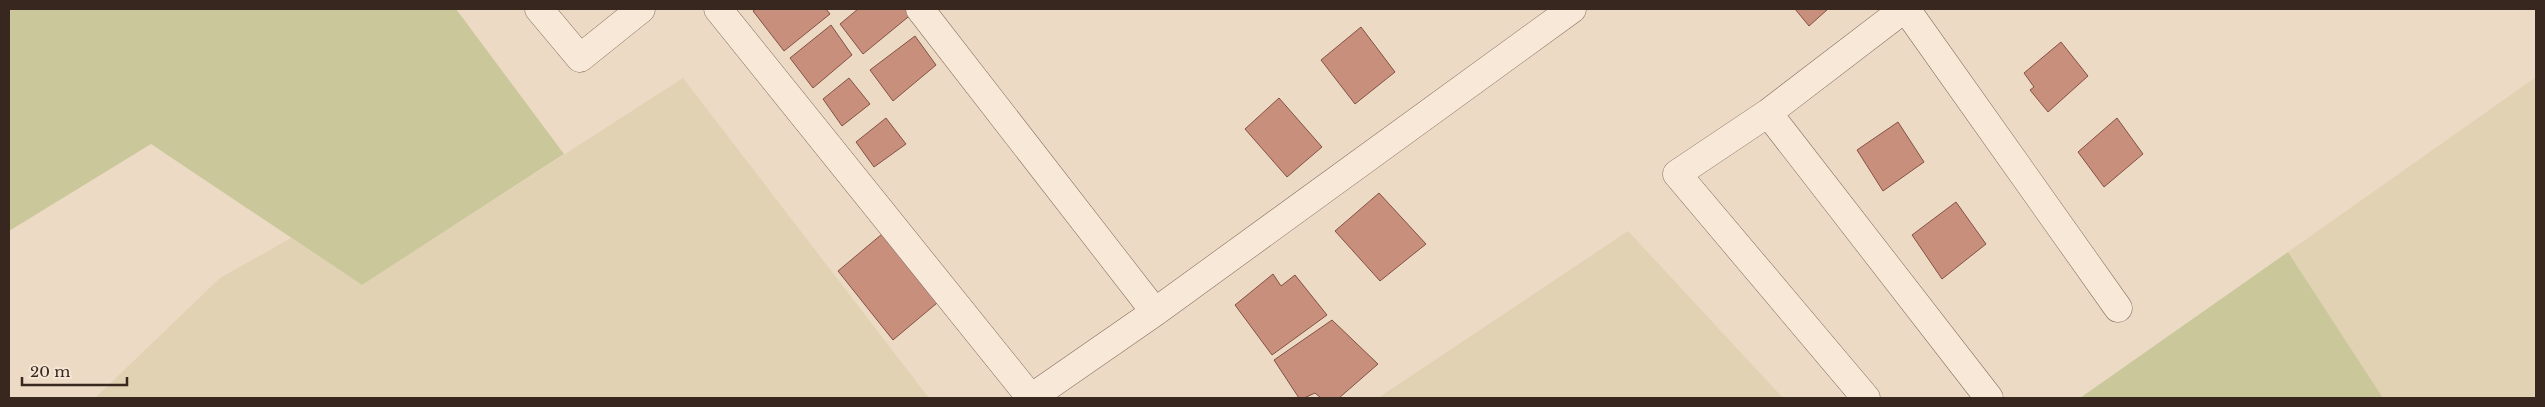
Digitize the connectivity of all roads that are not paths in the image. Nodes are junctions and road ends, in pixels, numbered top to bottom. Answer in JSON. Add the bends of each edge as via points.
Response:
{"nodes":[{"id":1,"x":538,"y":9,"type":"edge"},
{"id":2,"x":641,"y":9,"type":"edge"},
{"id":3,"x":718,"y":9,"type":"edge"},
{"id":4,"x":920,"y":9,"type":"edge"},
{"id":5,"x":1572,"y":9,"type":"edge"},
{"id":6,"x":1905,"y":9,"type":"edge"},
{"id":7,"x":1768,"y":113,"type":"junction"},
{"id":8,"x":2118,"y":308,"type":"dead end"},
{"id":9,"x":1155,"y":312,"type":"junction"},
{"id":10,"x":1866,"y":398,"type":"edge"},
{"id":11,"x":1989,"y":398,"type":"edge"}],
"edges":[{"from":1,"to":2,"type":"street","via":[[580,58]]},
{"from":3,"to":9,"type":"street","via":[[1031,398]]},
{"from":4,"to":9,"type":"street"},
{"from":5,"to":9,"type":"street"},
{"from":6,"to":7,"type":"street"},
{"from":6,"to":8,"type":"street"},
{"from":7,"to":10,"type":"street","via":[[1677,174]]},
{"from":7,"to":11,"type":"street"}]}
